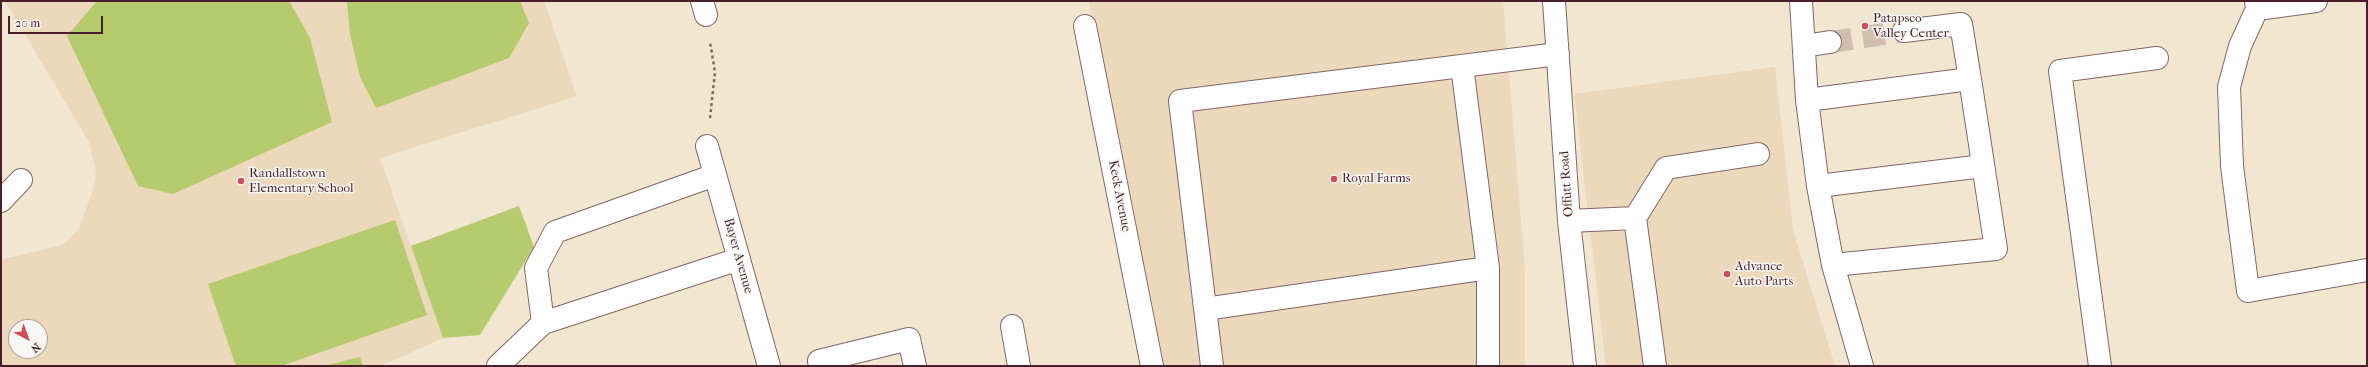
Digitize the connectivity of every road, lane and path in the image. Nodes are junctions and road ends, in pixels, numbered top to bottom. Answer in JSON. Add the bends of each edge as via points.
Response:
{"nodes":[{"id":1,"x":1554,"y":1,"type":"edge"},
{"id":2,"x":1801,"y":1,"type":"edge"},
{"id":3,"x":2316,"y":1,"type":"edge"},
{"id":4,"x":2256,"y":5,"type":"edge"},
{"id":5,"x":704,"y":8,"type":"edge"},
{"id":6,"x":1085,"y":26,"type":"dead end"},
{"id":7,"x":1904,"y":31,"type":"tunnel mouth"},
{"id":8,"x":1830,"y":42,"type":"tunnel mouth"},
{"id":9,"x":1804,"y":46,"type":"junction"},
{"id":10,"x":1558,"y":54,"type":"junction"},
{"id":11,"x":2157,"y":58,"type":"dead end"},
{"id":12,"x":1462,"y":66,"type":"junction"},
{"id":13,"x":1970,"y":79,"type":"junction"},
{"id":14,"x":1807,"y":100,"type":"junction"},
{"id":15,"x":707,"y":146,"type":"joint"},
{"id":16,"x":1758,"y":154,"type":"dead end"},
{"id":17,"x":1983,"y":166,"type":"junction"},
{"id":18,"x":715,"y":176,"type":"junction"},
{"id":19,"x":11,"y":183,"type":"edge"},
{"id":20,"x":1818,"y":186,"type":"junction"},
{"id":21,"x":1,"y":201,"type":"edge"},
{"id":22,"x":1634,"y":218,"type":"junction"},
{"id":23,"x":1569,"y":221,"type":"junction"},
{"id":24,"x":739,"y":259,"type":"junction"},
{"id":25,"x":1833,"y":265,"type":"junction"},
{"id":26,"x":1488,"y":268,"type":"junction"},
{"id":27,"x":2367,"y":270,"type":"edge"},
{"id":28,"x":1205,"y":309,"type":"junction"},
{"id":29,"x":543,"y":323,"type":"junction"},
{"id":30,"x":1012,"y":326,"type":"dead end"},
{"id":31,"x":498,"y":366,"type":"edge"},
{"id":32,"x":769,"y":366,"type":"edge"},
{"id":33,"x":820,"y":366,"type":"edge"},
{"id":34,"x":915,"y":366,"type":"edge"},
{"id":35,"x":1020,"y":366,"type":"edge"},
{"id":36,"x":1152,"y":366,"type":"edge"},
{"id":37,"x":1212,"y":366,"type":"edge"},
{"id":38,"x":1488,"y":366,"type":"edge"},
{"id":39,"x":1584,"y":366,"type":"edge"},
{"id":40,"x":1655,"y":366,"type":"edge"},
{"id":41,"x":1862,"y":366,"type":"edge"},
{"id":42,"x":2100,"y":366,"type":"edge"}],
"edges":[{"from":1,"to":10,"type":"street","name":"Offutt Road"},
{"from":2,"to":9,"type":"street"},
{"from":3,"to":4,"type":"street"},
{"from":4,"to":27,"type":"street","via":[[2240,46],[2229,87],[2232,166],[2248,291]]},
{"from":5,"to":15,"type":"path","via":[[715,72]]},
{"from":6,"to":36,"type":"street","name":"Keck Avenue"},
{"from":7,"to":13,"type":"street","via":[[1961,24]]},
{"from":8,"to":9,"type":"street"},
{"from":9,"to":14,"type":"street"},
{"from":10,"to":12,"type":"street"},
{"from":10,"to":23,"type":"street","name":"Offutt Road"},
{"from":11,"to":42,"type":"street","via":[[2060,71]]},
{"from":12,"to":26,"type":"street"},
{"from":12,"to":28,"type":"street","via":[[1180,101]]},
{"from":13,"to":14,"type":"street"},
{"from":13,"to":17,"type":"street"},
{"from":14,"to":20,"type":"street"},
{"from":15,"to":18,"type":"street","name":"Bayer Avenue"},
{"from":16,"to":22,"type":"street","via":[[1666,168]]},
{"from":17,"to":20,"type":"street"},
{"from":17,"to":25,"type":"street","via":[[1996,249]]},
{"from":18,"to":24,"type":"street","name":"Bayer Avenue"},
{"from":18,"to":29,"type":"street","via":[[555,232],[536,268]]},
{"from":19,"to":21,"type":"street"},
{"from":20,"to":25,"type":"street"},
{"from":22,"to":23,"type":"street"},
{"from":22,"to":40,"type":"street"},
{"from":23,"to":39,"type":"street","name":"Offutt Road"},
{"from":24,"to":29,"type":"street"},
{"from":24,"to":32,"type":"street","name":"Bayer Avenue"},
{"from":25,"to":41,"type":"street"},
{"from":26,"to":28,"type":"street"},
{"from":26,"to":38,"type":"street"},
{"from":28,"to":37,"type":"street"},
{"from":29,"to":31,"type":"street"},
{"from":30,"to":35,"type":"street"},
{"from":33,"to":34,"type":"street","via":[[819,361],[910,339]]}]}
